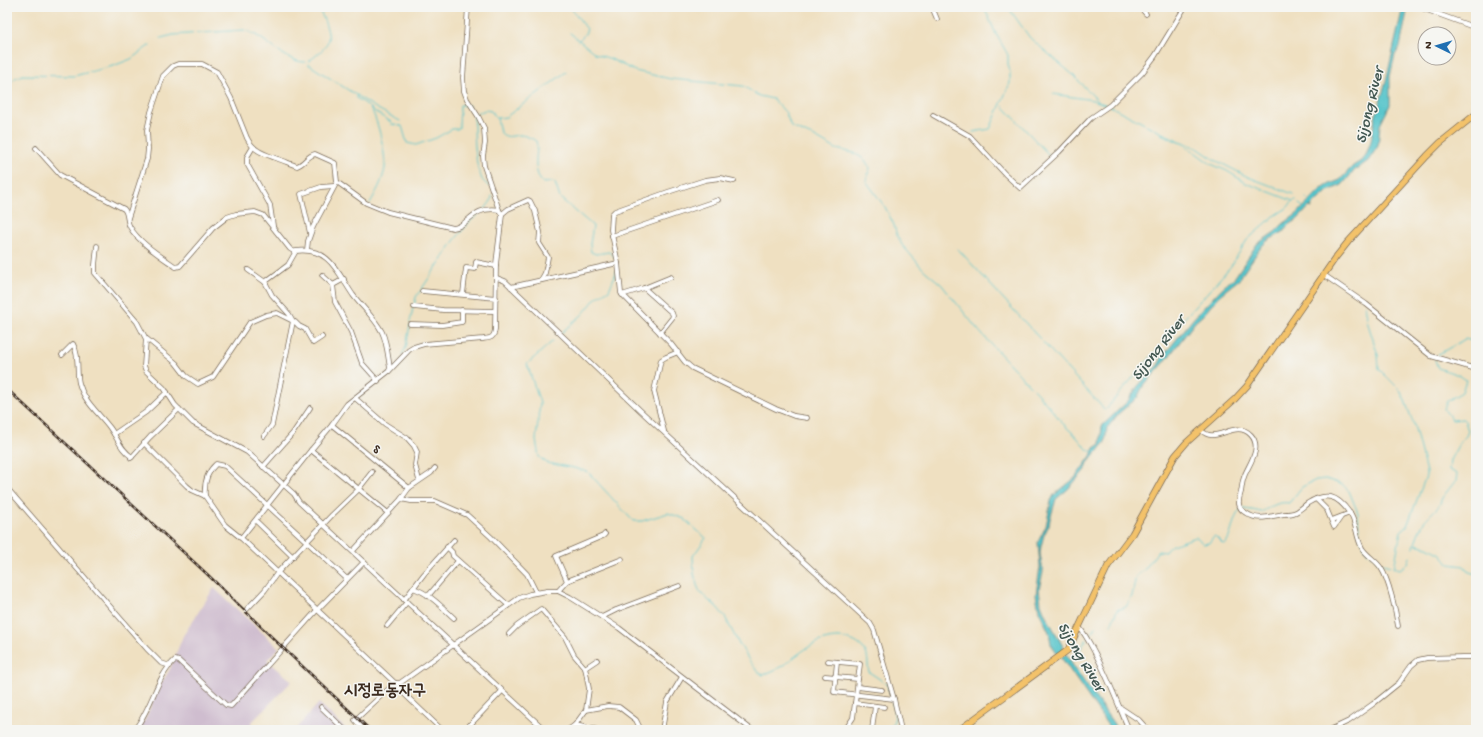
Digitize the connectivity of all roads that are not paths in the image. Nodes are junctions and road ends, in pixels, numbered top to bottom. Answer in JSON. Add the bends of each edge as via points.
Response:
{"nodes":[{"id":1,"x":468,"y":7,"type":"edge"},
{"id":2,"x":932,"y":7,"type":"edge"},
{"id":3,"x":1140,"y":7,"type":"edge"},
{"id":4,"x":1185,"y":7,"type":"edge"},
{"id":5,"x":1419,"y":7,"type":"edge"},
{"id":6,"x":1146,"y":14,"type":"dead end"},
{"id":7,"x":936,"y":19,"type":"dead end"},
{"id":8,"x":1476,"y":28,"type":"edge"},
{"id":9,"x":1476,"y":114,"type":"edge"},
{"id":10,"x":933,"y":115,"type":"dead end"},
{"id":11,"x":253,"y":147,"type":"junction"},
{"id":12,"x":36,"y":148,"type":"dead end"},
{"id":13,"x":734,"y":181,"type":"dead end"},
{"id":14,"x":337,"y":182,"type":"junction"},
{"id":15,"x":334,"y":186,"type":"junction"},
{"id":16,"x":718,"y":200,"type":"dead end"},
{"id":17,"x":500,"y":212,"type":"junction"},
{"id":18,"x":128,"y":218,"type":"junction"},
{"id":19,"x":273,"y":226,"type":"junction"},
{"id":20,"x":310,"y":234,"type":"junction"},
{"id":21,"x":612,"y":236,"type":"junction"},
{"id":22,"x":97,"y":246,"type":"dead end"},
{"id":23,"x":307,"y":250,"type":"junction"},
{"id":24,"x":295,"y":252,"type":"junction"},
{"id":25,"x":618,"y":263,"type":"junction"},
{"id":26,"x":496,"y":266,"type":"junction"},
{"id":27,"x":248,"y":270,"type":"dead end"},
{"id":28,"x":322,"y":275,"type":"dead end"},
{"id":29,"x":1324,"y":275,"type":"junction"},
{"id":30,"x":671,"y":276,"type":"dead end"},
{"id":31,"x":497,"y":278,"type":"junction"},
{"id":32,"x":344,"y":279,"type":"junction"},
{"id":33,"x":541,"y":280,"type":"junction"},
{"id":34,"x":266,"y":282,"type":"junction"},
{"id":35,"x":333,"y":285,"type":"junction"},
{"id":36,"x":511,"y":288,"type":"junction"},
{"id":37,"x":644,"y":288,"type":"junction"},
{"id":38,"x":422,"y":291,"type":"dead end"},
{"id":39,"x":463,"y":294,"type":"junction"},
{"id":40,"x":622,"y":295,"type":"junction"},
{"id":41,"x":496,"y":298,"type":"junction"},
{"id":42,"x":414,"y":307,"type":"dead end"},
{"id":43,"x":462,"y":310,"type":"junction"},
{"id":44,"x":495,"y":311,"type":"junction"},
{"id":45,"x":293,"y":321,"type":"junction"},
{"id":46,"x":410,"y":324,"type":"dead end"},
{"id":47,"x":660,"y":333,"type":"junction"},
{"id":48,"x":322,"y":336,"type":"dead end"},
{"id":49,"x":146,"y":339,"type":"junction"},
{"id":50,"x":678,"y":352,"type":"junction"},
{"id":51,"x":62,"y":355,"type":"dead end"},
{"id":52,"x":1476,"y":369,"type":"edge"},
{"id":53,"x":389,"y":371,"type":"junction"},
{"id":54,"x":378,"y":381,"type":"junction"},
{"id":55,"x":167,"y":392,"type":"junction"},
{"id":56,"x":355,"y":398,"type":"junction"},
{"id":57,"x":310,"y":408,"type":"dead end"},
{"id":58,"x":179,"y":409,"type":"junction"},
{"id":59,"x":807,"y":418,"type":"dead end"},
{"id":60,"x":332,"y":425,"type":"junction"},
{"id":61,"x":1201,"y":430,"type":"junction"},
{"id":62,"x":664,"y":432,"type":"junction"},
{"id":63,"x":114,"y":434,"type":"junction"},
{"id":64,"x":264,"y":436,"type":"dead end"},
{"id":65,"x":144,"y":443,"type":"junction"},
{"id":66,"x":311,"y":450,"type":"junction"},
{"id":67,"x":263,"y":467,"type":"junction"},
{"id":68,"x":435,"y":468,"type":"dead end"},
{"id":69,"x":372,"y":472,"type":"dead end"},
{"id":70,"x":419,"y":480,"type":"junction"},
{"id":71,"x":283,"y":485,"type":"junction"},
{"id":72,"x":7,"y":488,"type":"edge"},
{"id":73,"x":359,"y":488,"type":"junction"},
{"id":74,"x":409,"y":488,"type":"junction"},
{"id":75,"x":205,"y":496,"type":"junction"},
{"id":76,"x":401,"y":499,"type":"junction"},
{"id":77,"x":1316,"y":499,"type":"junction"},
{"id":78,"x":268,"y":506,"type":"junction"},
{"id":79,"x":388,"y":513,"type":"junction"},
{"id":80,"x":1350,"y":513,"type":"junction"},
{"id":81,"x":1341,"y":516,"type":"junction"},
{"id":82,"x":1332,"y":520,"type":"junction"},
{"id":83,"x":256,"y":521,"type":"junction"},
{"id":84,"x":323,"y":524,"type":"junction"},
{"id":85,"x":605,"y":534,"type":"dead end"},
{"id":86,"x":241,"y":538,"type":"junction"},
{"id":87,"x":454,"y":540,"type":"dead end"},
{"id":88,"x":307,"y":542,"type":"junction"},
{"id":89,"x":447,"y":547,"type":"junction"},
{"id":90,"x":353,"y":551,"type":"junction"},
{"id":91,"x":293,"y":557,"type":"junction"},
{"id":92,"x":622,"y":558,"type":"dead end"},
{"id":93,"x":458,"y":560,"type":"junction"},
{"id":94,"x":364,"y":562,"type":"junction"},
{"id":95,"x":278,"y":572,"type":"junction"},
{"id":96,"x":347,"y":579,"type":"junction"},
{"id":97,"x":567,"y":581,"type":"junction"},
{"id":98,"x":678,"y":586,"type":"dead end"},
{"id":99,"x":414,"y":588,"type":"junction"},
{"id":100,"x":558,"y":591,"type":"junction"},
{"id":101,"x":536,"y":592,"type":"junction"},
{"id":102,"x":428,"y":596,"type":"junction"},
{"id":103,"x":406,"y":601,"type":"junction"},
{"id":104,"x":508,"y":605,"type":"junction"},
{"id":105,"x":247,"y":609,"type":"dead end"},
{"id":106,"x":317,"y":610,"type":"junction"},
{"id":107,"x":602,"y":617,"type":"junction"},
{"id":108,"x":454,"y":618,"type":"dead end"},
{"id":109,"x":387,"y":626,"type":"dead end"},
{"id":110,"x":1398,"y":626,"type":"dead end"},
{"id":111,"x":1080,"y":627,"type":"junction"},
{"id":112,"x":509,"y":634,"type":"dead end"},
{"id":113,"x":452,"y":645,"type":"junction"},
{"id":114,"x":597,"y":660,"type":"dead end"},
{"id":115,"x":1476,"y":660,"type":"edge"},
{"id":116,"x":828,"y":661,"type":"dead end"},
{"id":117,"x":837,"y":662,"type":"junction"},
{"id":118,"x":170,"y":666,"type":"junction"},
{"id":119,"x":585,"y":668,"type":"junction"},
{"id":120,"x":825,"y":676,"type":"dead end"},
{"id":121,"x":682,"y":677,"type":"junction"},
{"id":122,"x":835,"y":677,"type":"junction"},
{"id":123,"x":858,"y":679,"type":"junction"},
{"id":124,"x":396,"y":684,"type":"junction"},
{"id":125,"x":858,"y":687,"type":"junction"},
{"id":126,"x":882,"y":690,"type":"dead end"},
{"id":127,"x":502,"y":691,"type":"junction"},
{"id":128,"x":857,"y":695,"type":"junction"},
{"id":129,"x":894,"y":699,"type":"junction"},
{"id":130,"x":855,"y":703,"type":"junction"},
{"id":131,"x":321,"y":706,"type":"dead end"},
{"id":132,"x":875,"y":706,"type":"junction"},
{"id":133,"x":884,"y":707,"type":"dead end"},
{"id":134,"x":1121,"y":708,"type":"junction"},
{"id":135,"x":586,"y":710,"type":"junction"},
{"id":136,"x":470,"y":725,"type":"junction"},
{"id":137,"x":575,"y":725,"type":"junction"},
{"id":138,"x":134,"y":730,"type":"edge"},
{"id":139,"x":345,"y":730,"type":"edge"},
{"id":140,"x":364,"y":730,"type":"edge"},
{"id":141,"x":442,"y":730,"type":"edge"},
{"id":142,"x":465,"y":730,"type":"edge"},
{"id":143,"x":475,"y":730,"type":"edge"},
{"id":144,"x":545,"y":730,"type":"edge"},
{"id":145,"x":568,"y":730,"type":"edge"},
{"id":146,"x":598,"y":730,"type":"edge"},
{"id":147,"x":641,"y":730,"type":"edge"},
{"id":148,"x":662,"y":730,"type":"edge"},
{"id":149,"x":752,"y":730,"type":"edge"},
{"id":150,"x":845,"y":730,"type":"edge"},
{"id":151,"x":872,"y":730,"type":"edge"},
{"id":152,"x":901,"y":730,"type":"edge"},
{"id":153,"x":959,"y":730,"type":"edge"},
{"id":154,"x":1129,"y":730,"type":"edge"},
{"id":155,"x":1148,"y":730,"type":"edge"},
{"id":156,"x":1330,"y":730,"type":"edge"}],
"edges":[{"from":1,"to":17,"type":"street","via":[[464,91],[484,128],[484,166]]},
{"from":2,"to":7,"type":"street"},
{"from":3,"to":6,"type":"street"},
{"from":4,"to":10,"type":"street","via":[[1146,68],[1020,188],[970,136]]},
{"from":5,"to":8,"type":"street"},
{"from":9,"to":29,"type":"main road","via":[[1427,156],[1348,242]]},
{"from":11,"to":14,"type":"street","via":[[264,155],[297,166],[312,155],[323,157],[336,163]]},
{"from":11,"to":18,"type":"street","via":[[217,72],[202,64],[176,65],[163,76],[156,96],[147,130],[146,163]]},
{"from":11,"to":19,"type":"street","via":[[247,157],[247,164],[270,205]]},
{"from":12,"to":18,"type":"street","via":[[60,175],[124,209]]},
{"from":13,"to":21,"type":"street","via":[[720,178],[705,180],[616,211],[611,216]]},
{"from":14,"to":15,"type":"street"},
{"from":14,"to":17,"type":"street","via":[[366,203],[388,212],[453,228],[459,227],[479,211]]},
{"from":15,"to":20,"type":"street"},
{"from":15,"to":20,"type":"street","via":[[321,187],[301,194]]},
{"from":16,"to":21,"type":"street"},
{"from":17,"to":26,"type":"street"},
{"from":17,"to":33,"type":"street","via":[[530,201],[535,211],[540,243],[548,257]]},
{"from":18,"to":19,"type":"street","via":[[129,226],[135,234],[178,268],[213,228],[229,215],[258,213]]},
{"from":19,"to":24,"type":"street"},
{"from":20,"to":23,"type":"street"},
{"from":21,"to":25,"type":"street"},
{"from":22,"to":49,"type":"street","via":[[95,273],[137,322]]},
{"from":23,"to":24,"type":"street"},
{"from":23,"to":32,"type":"street","via":[[324,256]]},
{"from":24,"to":34,"type":"street","via":[[291,262]]},
{"from":25,"to":33,"type":"street"},
{"from":25,"to":40,"type":"street"},
{"from":26,"to":31,"type":"street"},
{"from":26,"to":39,"type":"street","via":[[476,262],[475,269],[466,268]]},
{"from":27,"to":34,"type":"street"},
{"from":28,"to":35,"type":"street"},
{"from":29,"to":52,"type":"street","via":[[1366,304],[1431,356]]},
{"from":29,"to":61,"type":"main road","via":[[1249,384]]},
{"from":30,"to":37,"type":"street"},
{"from":31,"to":36,"type":"street"},
{"from":31,"to":41,"type":"street"},
{"from":32,"to":35,"type":"street"},
{"from":32,"to":53,"type":"street","via":[[382,333]]},
{"from":33,"to":36,"type":"street"},
{"from":34,"to":45,"type":"street","via":[[272,295]]},
{"from":35,"to":54,"type":"street","via":[[335,302],[362,363]]},
{"from":36,"to":62,"type":"street"},
{"from":37,"to":40,"type":"street"},
{"from":37,"to":47,"type":"street","via":[[672,313],[672,318]]},
{"from":38,"to":39,"type":"street"},
{"from":39,"to":41,"type":"street"},
{"from":40,"to":47,"type":"street"},
{"from":41,"to":44,"type":"street"},
{"from":42,"to":43,"type":"street"},
{"from":43,"to":44,"type":"street"},
{"from":43,"to":46,"type":"street","via":[[462,322],[442,325]]},
{"from":44,"to":53,"type":"street","via":[[493,337],[414,347]]},
{"from":45,"to":48,"type":"street","via":[[305,329],[313,343]]},
{"from":45,"to":49,"type":"street","via":[[277,313],[251,321],[213,376],[198,384]]},
{"from":45,"to":64,"type":"street","via":[[272,425]]},
{"from":47,"to":50,"type":"street"},
{"from":49,"to":55,"type":"street","via":[[144,366]]},
{"from":50,"to":59,"type":"street","via":[[688,365],[724,384],[788,415]]},
{"from":50,"to":62,"type":"street","via":[[661,360],[654,388]]},
{"from":51,"to":63,"type":"street","via":[[73,344],[83,393]]},
{"from":53,"to":54,"type":"street"},
{"from":54,"to":56,"type":"street"},
{"from":55,"to":58,"type":"street"},
{"from":55,"to":63,"type":"street","via":[[146,412]]},
{"from":56,"to":60,"type":"street","via":[[347,404]]},
{"from":56,"to":70,"type":"street","via":[[414,446],[417,452],[415,465]]},
{"from":57,"to":67,"type":"street","via":[[293,433]]},
{"from":58,"to":65,"type":"street"},
{"from":58,"to":67,"type":"street","via":[[193,423],[241,449]]},
{"from":60,"to":66,"type":"street"},
{"from":60,"to":74,"type":"street","name":"s"},
{"from":61,"to":77,"type":"street","via":[[1205,434],[1213,435],[1239,429],[1249,433],[1254,439],[1254,454],[1243,478],[1238,502],[1246,514],[1260,519],[1293,514]]},
{"from":61,"to":111,"type":"main road","via":[[1173,458],[1132,534],[1108,566]]},
{"from":62,"to":129,"type":"street","via":[[870,623]]},
{"from":63,"to":65,"type":"street","via":[[132,458]]},
{"from":65,"to":75,"type":"street","via":[[187,486]]},
{"from":66,"to":71,"type":"street"},
{"from":66,"to":73,"type":"street"},
{"from":67,"to":71,"type":"street"},
{"from":68,"to":70,"type":"street"},
{"from":69,"to":73,"type":"street"},
{"from":70,"to":74,"type":"street"},
{"from":71,"to":78,"type":"street"},
{"from":71,"to":84,"type":"street"},
{"from":72,"to":118,"type":"street","via":[[147,649],[161,663]]},
{"from":73,"to":79,"type":"street"},
{"from":73,"to":84,"type":"street"},
{"from":74,"to":76,"type":"street"},
{"from":75,"to":78,"type":"street","via":[[207,477],[216,464],[225,466]]},
{"from":75,"to":86,"type":"street","via":[[225,525]]},
{"from":76,"to":79,"type":"street"},
{"from":76,"to":101,"type":"street","via":[[411,502],[435,501],[467,516],[527,574]]},
{"from":77,"to":80,"type":"street","via":[[1324,496],[1334,498]]},
{"from":77,"to":82,"type":"street","via":[[1327,510]]},
{"from":78,"to":83,"type":"street"},
{"from":78,"to":88,"type":"street"},
{"from":79,"to":90,"type":"street"},
{"from":80,"to":81,"type":"street"},
{"from":80,"to":110,"type":"street","via":[[1358,542],[1381,568]]},
{"from":81,"to":82,"type":"street"},
{"from":81,"to":82,"type":"street","via":[[1334,527]]},
{"from":83,"to":86,"type":"street"},
{"from":83,"to":91,"type":"street"},
{"from":84,"to":88,"type":"street"},
{"from":84,"to":90,"type":"street"},
{"from":85,"to":97,"type":"street","via":[[556,556]]},
{"from":86,"to":95,"type":"street"},
{"from":87,"to":89,"type":"street"},
{"from":88,"to":91,"type":"street"},
{"from":88,"to":96,"type":"street"},
{"from":89,"to":93,"type":"street"},
{"from":89,"to":99,"type":"street"},
{"from":90,"to":94,"type":"street"},
{"from":91,"to":95,"type":"street"},
{"from":92,"to":97,"type":"street"},
{"from":93,"to":102,"type":"street"},
{"from":93,"to":104,"type":"street"},
{"from":94,"to":96,"type":"street"},
{"from":94,"to":103,"type":"street"},
{"from":95,"to":105,"type":"street"},
{"from":95,"to":106,"type":"street"},
{"from":96,"to":106,"type":"street"},
{"from":97,"to":100,"type":"street"},
{"from":98,"to":107,"type":"street"},
{"from":99,"to":102,"type":"street"},
{"from":99,"to":103,"type":"street"},
{"from":100,"to":101,"type":"street"},
{"from":100,"to":107,"type":"street"},
{"from":101,"to":104,"type":"street"},
{"from":102,"to":108,"type":"street"},
{"from":103,"to":109,"type":"street"},
{"from":103,"to":113,"type":"street"},
{"from":104,"to":113,"type":"street"},
{"from":106,"to":118,"type":"street","via":[[231,706],[226,705],[179,661],[175,660]]},
{"from":106,"to":124,"type":"street"},
{"from":107,"to":121,"type":"street"},
{"from":111,"to":134,"type":"street","via":[[1088,638]]},
{"from":111,"to":153,"type":"main road","via":[[1067,652]]},
{"from":112,"to":119,"type":"street","via":[[541,609],[565,637],[574,656]]},
{"from":113,"to":124,"type":"street"},
{"from":113,"to":127,"type":"street"},
{"from":114,"to":119,"type":"street"},
{"from":115,"to":156,"type":"street","via":[[1463,657],[1418,660],[1399,683],[1384,695],[1349,721]]},
{"from":116,"to":117,"type":"street"},
{"from":117,"to":122,"type":"street"},
{"from":117,"to":123,"type":"street","via":[[860,664]]},
{"from":118,"to":138,"type":"street","via":[[142,721]]},
{"from":119,"to":135,"type":"street","via":[[589,683]]},
{"from":120,"to":122,"type":"street"},
{"from":121,"to":148,"type":"street","via":[[667,702]]},
{"from":121,"to":149,"type":"street"},
{"from":122,"to":123,"type":"street"},
{"from":122,"to":128,"type":"street","via":[[834,692]]},
{"from":123,"to":125,"type":"street"},
{"from":124,"to":140,"type":"street","via":[[355,720]]},
{"from":124,"to":141,"type":"street"},
{"from":125,"to":126,"type":"street"},
{"from":125,"to":128,"type":"street"},
{"from":127,"to":136,"type":"street"},
{"from":127,"to":144,"type":"street"},
{"from":128,"to":129,"type":"street"},
{"from":128,"to":130,"type":"street"},
{"from":129,"to":152,"type":"street"},
{"from":130,"to":132,"type":"street"},
{"from":130,"to":150,"type":"street","via":[[853,718]]},
{"from":131,"to":139,"type":"street"},
{"from":132,"to":133,"type":"street"},
{"from":132,"to":151,"type":"street"},
{"from":134,"to":154,"type":"street"},
{"from":134,"to":155,"type":"street","via":[[1139,720]]},
{"from":135,"to":137,"type":"street"},
{"from":135,"to":147,"type":"street","via":[[619,707],[636,720]]},
{"from":136,"to":142,"type":"street"},
{"from":136,"to":143,"type":"street"},
{"from":137,"to":145,"type":"street"},
{"from":137,"to":146,"type":"street"}]}
